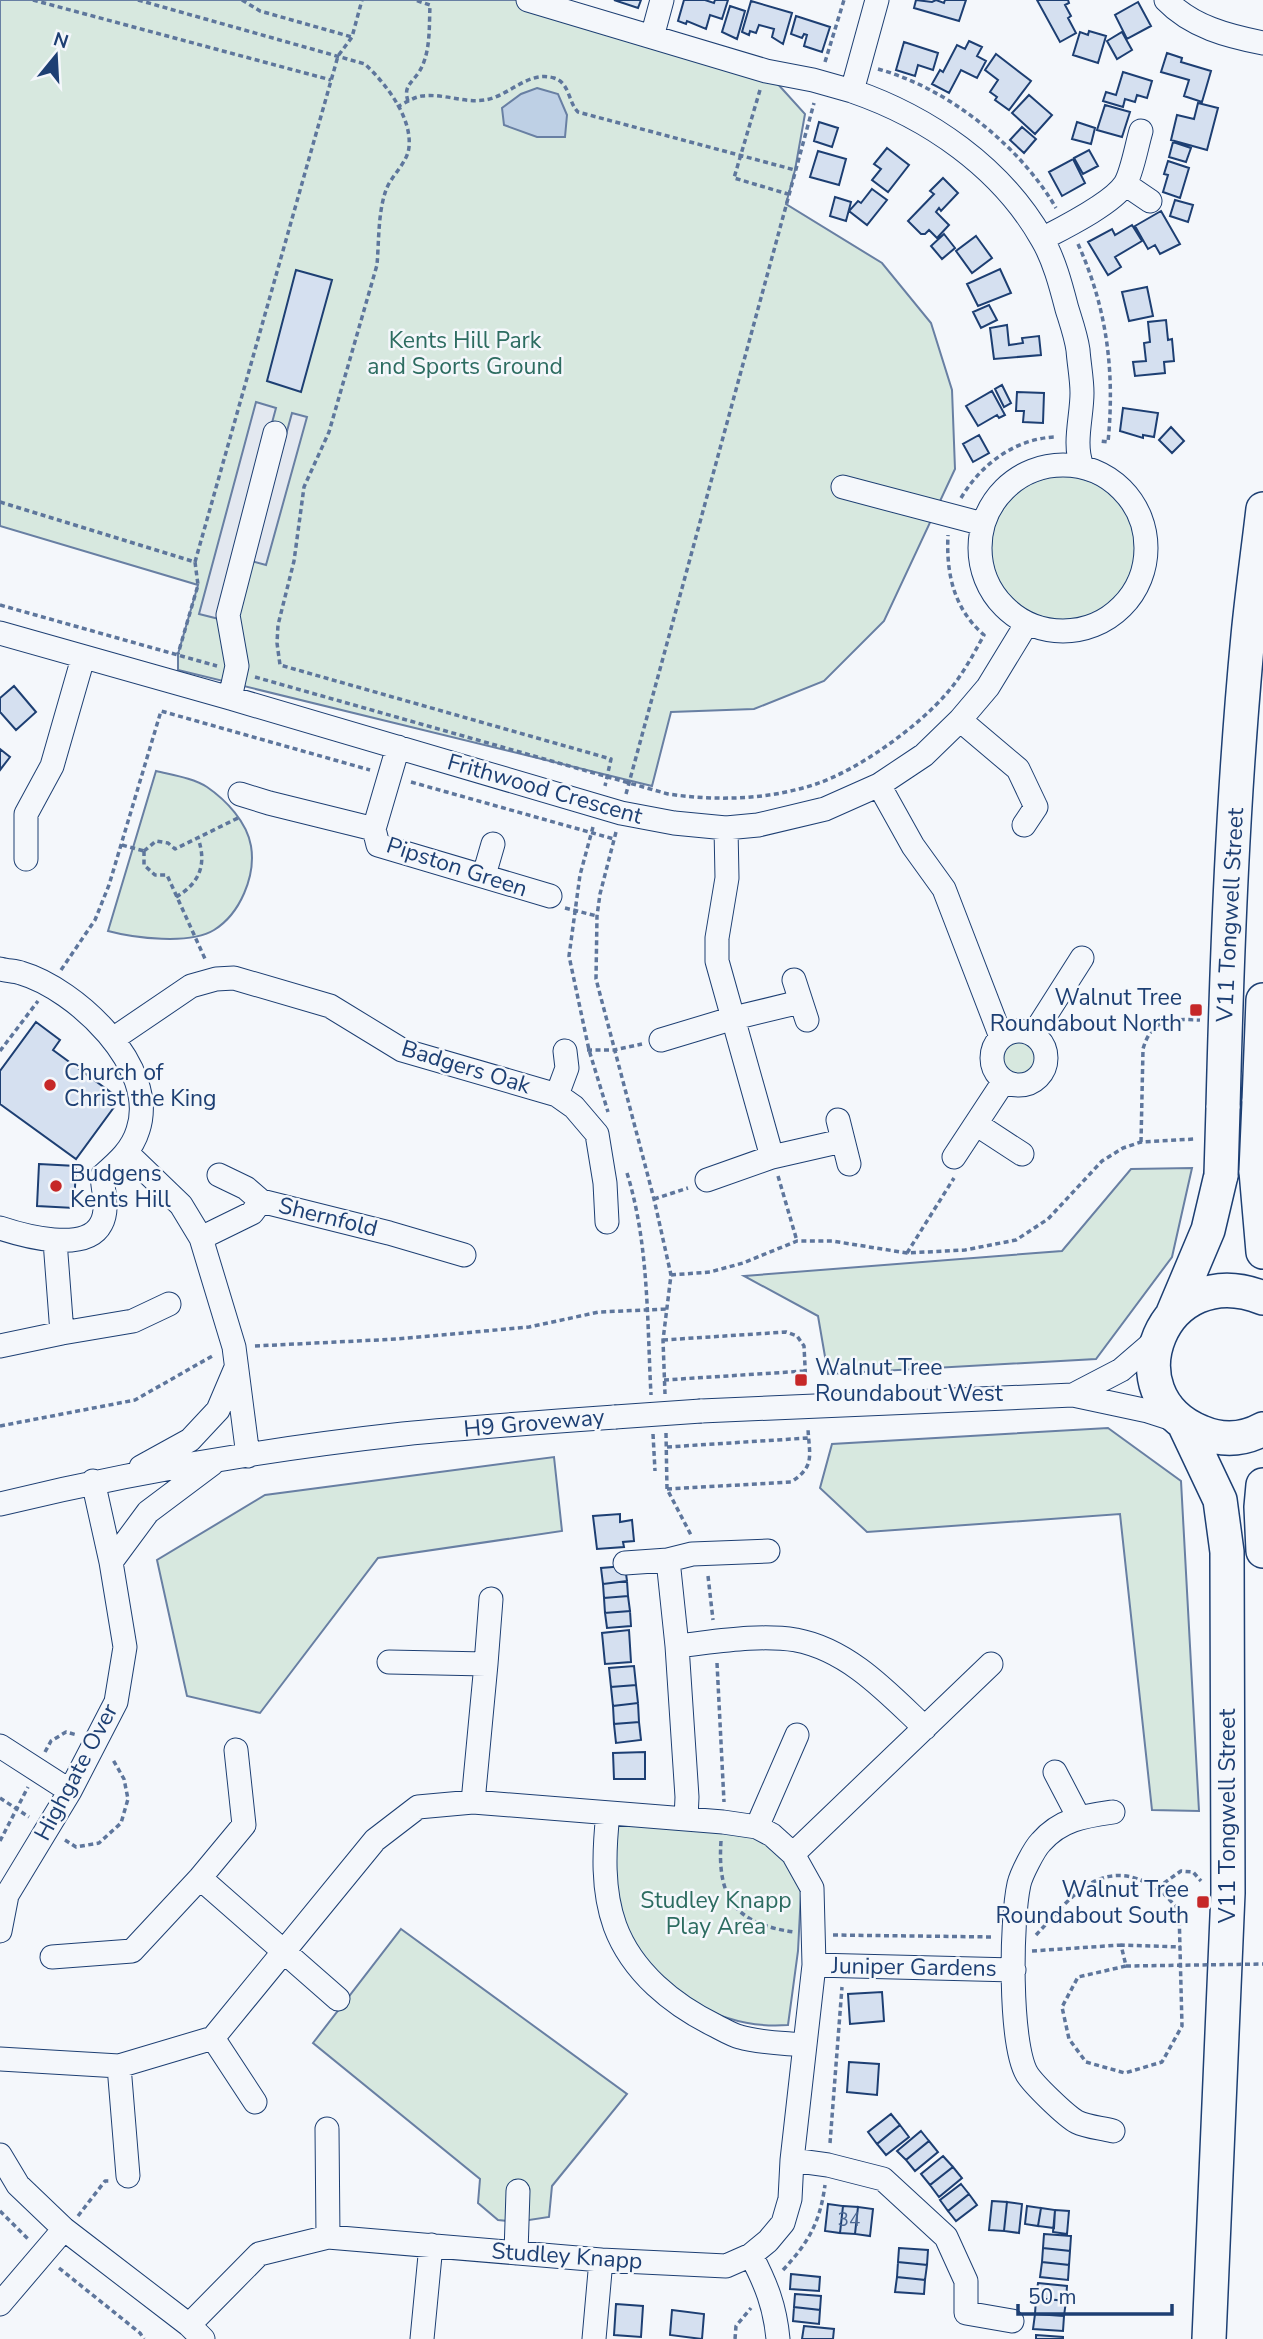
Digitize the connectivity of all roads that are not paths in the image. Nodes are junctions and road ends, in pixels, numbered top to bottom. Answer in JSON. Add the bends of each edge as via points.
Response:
{"nodes":[{"id":1,"x":528,"y":0,"type":"edge"},
{"id":2,"x":662,"y":0,"type":"edge"},
{"id":3,"x":877,"y":0,"type":"edge"},
{"id":4,"x":1166,"y":0,"type":"edge"},
{"id":5,"x":652,"y":37,"type":"junction"},
{"id":6,"x":1263,"y":43,"type":"edge"},
{"id":7,"x":852,"y":91,"type":"junction"},
{"id":8,"x":1141,"y":131,"type":"dead end"},
{"id":9,"x":1125,"y":184,"type":"junction"},
{"id":10,"x":1150,"y":201,"type":"dead end"},
{"id":11,"x":1042,"y":239,"type":"junction"},
{"id":12,"x":275,"y":433,"type":"dead end"},
{"id":13,"x":1082,"y":466,"type":"junction"},
{"id":14,"x":843,"y":487,"type":"dead end"},
{"id":15,"x":1263,"y":509,"type":"edge"},
{"id":16,"x":983,"y":524,"type":"junction"},
{"id":17,"x":1027,"y":623,"type":"junction"},
{"id":18,"x":0,"y":633,"type":"edge"},
{"id":19,"x":83,"y":658,"type":"junction"},
{"id":20,"x":230,"y":698,"type":"junction"},
{"id":21,"x":960,"y":720,"type":"junction"},
{"id":22,"x":398,"y":747,"type":"junction"},
{"id":23,"x":879,"y":785,"type":"junction"},
{"id":24,"x":240,"y":794,"type":"dead end"},
{"id":25,"x":1039,"y":814,"type":"dead end"},
{"id":26,"x":726,"y":828,"type":"junction"},
{"id":27,"x":374,"y":829,"type":"junction"},
{"id":28,"x":493,"y":844,"type":"dead end"},
{"id":29,"x":26,"y":859,"type":"dead end"},
{"id":30,"x":484,"y":875,"type":"junction"},
{"id":31,"x":550,"y":896,"type":"road end"},
{"id":32,"x":1082,"y":958,"type":"dead end"},
{"id":33,"x":0,"y":970,"type":"edge"},
{"id":34,"x":794,"y":980,"type":"dead end"},
{"id":35,"x":1263,"y":1000,"type":"edge"},
{"id":36,"x":734,"y":1017,"type":"junction"},
{"id":37,"x":1033,"y":1035,"type":"junction"},
{"id":38,"x":1001,"y":1037,"type":"junction"},
{"id":39,"x":113,"y":1039,"type":"junction"},
{"id":40,"x":661,"y":1040,"type":"road end"},
{"id":41,"x":565,"y":1051,"type":"road end"},
{"id":42,"x":1004,"y":1081,"type":"junction"},
{"id":43,"x":557,"y":1095,"type":"junction"},
{"id":44,"x":976,"y":1124,"type":"junction"},
{"id":45,"x":127,"y":1153,"type":"junction"},
{"id":46,"x":1022,"y":1154,"type":"dead end"},
{"id":47,"x":772,"y":1157,"type":"junction"},
{"id":48,"x":849,"y":1164,"type":"dead end"},
{"id":49,"x":954,"y":1167,"type":"road end"},
{"id":50,"x":219,"y":1175,"type":"dead end"},
{"id":51,"x":707,"y":1180,"type":"road end"},
{"id":52,"x":261,"y":1200,"type":"junction"},
{"id":53,"x":607,"y":1222,"type":"dead end"},
{"id":54,"x":0,"y":1228,"type":"edge"},
{"id":55,"x":201,"y":1238,"type":"junction"},
{"id":56,"x":55,"y":1241,"type":"junction"},
{"id":57,"x":1263,"y":1252,"type":"edge"},
{"id":58,"x":464,"y":1255,"type":"dead end"},
{"id":59,"x":1263,"y":1298,"type":"edge"},
{"id":60,"x":169,"y":1304,"type":"dead end"},
{"id":61,"x":1165,"y":1326,"type":"junction"},
{"id":62,"x":62,"y":1333,"type":"junction"},
{"id":63,"x":0,"y":1346,"type":"edge"},
{"id":64,"x":234,"y":1358,"type":"junction"},
{"id":65,"x":1073,"y":1395,"type":"junction"},
{"id":66,"x":1182,"y":1424,"type":"junction"},
{"id":67,"x":1263,"y":1429,"type":"edge"},
{"id":68,"x":247,"y":1455,"type":"junction"},
{"id":69,"x":218,"y":1460,"type":"junction"},
{"id":70,"x":126,"y":1476,"type":"junction"},
{"id":71,"x":93,"y":1481,"type":"junction"},
{"id":72,"x":1263,"y":1485,"type":"edge"},
{"id":73,"x":0,"y":1504,"type":"edge"},
{"id":74,"x":768,"y":1551,"type":"dead end"},
{"id":75,"x":1263,"y":1551,"type":"edge"},
{"id":76,"x":668,"y":1560,"type":"junction"},
{"id":77,"x":111,"y":1562,"type":"junction"},
{"id":78,"x":625,"y":1563,"type":"dead end"},
{"id":79,"x":491,"y":1598,"type":"dead end"},
{"id":80,"x":677,"y":1646,"type":"junction"},
{"id":81,"x":389,"y":1662,"type":"dead end"},
{"id":82,"x":486,"y":1664,"type":"junction"},
{"id":83,"x":991,"y":1664,"type":"dead end"},
{"id":84,"x":925,"y":1728,"type":"junction"},
{"id":85,"x":797,"y":1735,"type":"dead end"},
{"id":86,"x":0,"y":1746,"type":"edge"},
{"id":87,"x":236,"y":1750,"type":"dead end"},
{"id":88,"x":1055,"y":1772,"type":"dead end"},
{"id":89,"x":70,"y":1791,"type":"junction"},
{"id":90,"x":473,"y":1802,"type":"junction"},
{"id":91,"x":1113,"y":1812,"type":"dead end"},
{"id":92,"x":608,"y":1813,"type":"junction"},
{"id":93,"x":1078,"y":1816,"type":"junction"},
{"id":94,"x":686,"y":1819,"type":"junction"},
{"id":95,"x":757,"y":1827,"type":"junction"},
{"id":96,"x":793,"y":1854,"type":"junction"},
{"id":97,"x":200,"y":1878,"type":"junction"},
{"id":98,"x":2,"y":1906,"type":"edge"},
{"id":99,"x":0,"y":1931,"type":"edge"},
{"id":100,"x":282,"y":1952,"type":"junction"},
{"id":101,"x":1014,"y":1953,"type":"junction"},
{"id":102,"x":52,"y":1957,"type":"dead end"},
{"id":103,"x":814,"y":1965,"type":"junction"},
{"id":104,"x":338,"y":1999,"type":"dead end"},
{"id":105,"x":213,"y":2038,"type":"junction"},
{"id":106,"x":805,"y":2045,"type":"junction"},
{"id":107,"x":0,"y":2059,"type":"edge"},
{"id":108,"x":119,"y":2066,"type":"junction"},
{"id":109,"x":255,"y":2102,"type":"dead end"},
{"id":110,"x":327,"y":2129,"type":"dead end"},
{"id":111,"x":1113,"y":2131,"type":"dead end"},
{"id":112,"x":0,"y":2155,"type":"edge"},
{"id":113,"x":792,"y":2160,"type":"junction"},
{"id":114,"x":128,"y":2176,"type":"road end"},
{"id":115,"x":519,"y":2191,"type":"dead end"},
{"id":116,"x":65,"y":2230,"type":"junction"},
{"id":117,"x":328,"y":2237,"type":"junction"},
{"id":118,"x":431,"y":2245,"type":"junction"},
{"id":119,"x":516,"y":2253,"type":"junction"},
{"id":120,"x":751,"y":2255,"type":"junction"},
{"id":121,"x":601,"y":2260,"type":"junction"},
{"id":122,"x":0,"y":2304,"type":"edge"},
{"id":123,"x":1012,"y":2321,"type":"dead end"},
{"id":124,"x":196,"y":2332,"type":"edge"},
{"id":125,"x":422,"y":2339,"type":"edge"},
{"id":126,"x":594,"y":2339,"type":"edge"},
{"id":127,"x":778,"y":2339,"type":"edge"},
{"id":128,"x":1209,"y":2339,"type":"edge"}],
"edges":[{"from":1,"to":5,"type":"street"},
{"from":2,"to":5,"type":"street"},
{"from":3,"to":7,"type":"street"},
{"from":4,"to":6,"type":"street","via":[[1209,29]]},
{"from":5,"to":7,"type":"street"},
{"from":7,"to":11,"type":"street","via":[[888,104],[960,146],[1010,194]]},
{"from":8,"to":9,"type":"street"},
{"from":9,"to":10,"type":"street"},
{"from":9,"to":11,"type":"street","via":[[1090,212]]},
{"from":11,"to":13,"type":"street","via":[[1077,342],[1082,392],[1077,454]]},
{"from":12,"to":20,"type":"street","via":[[228,615],[237,672]]},
{"from":13,"to":16,"type":"street","via":[[1033,469],[1014,480],[994,500]]},
{"from":13,"to":17,"type":"street","via":[[1108,477],[1129,496],[1143,521],[1148,548],[1143,576],[1129,601],[1108,619],[1082,630],[1054,632]]},
{"from":14,"to":16,"type":"street"},
{"from":15,"to":61,"type":"highway","name":"V11 Tongwell Street","bridge":true,"via":[[1247,649],[1227,936],[1222,1175],[1208,1230]]},
{"from":16,"to":17,"type":"street","via":[[979,547],[982,571],[1007,610]]},
{"from":17,"to":21,"type":"street","name":"Frithwood Crescent","via":[[988,687]]},
{"from":18,"to":19,"type":"street","name":"Frithwood Crescent"},
{"from":19,"to":20,"type":"street","name":"Frithwood Crescent"},
{"from":19,"to":29,"type":"street","via":[[51,766],[26,814]]},
{"from":20,"to":22,"type":"street","name":"Frithwood Crescent"},
{"from":21,"to":23,"type":"street","name":"Frithwood Crescent","via":[[924,755]]},
{"from":21,"to":25,"type":"street","via":[[1018,769]]},
{"from":22,"to":26,"type":"street","name":"Frithwood Crescent","via":[[610,810]]},
{"from":22,"to":27,"type":"street","name":"Pipston Green"},
{"from":23,"to":26,"type":"street","name":"Frithwood Crescent","via":[[825,809]]},
{"from":23,"to":38,"type":"street","via":[[944,890]]},
{"from":24,"to":27,"type":"street","name":"Pipston Green","via":[[265,813]]},
{"from":26,"to":36,"type":"street","via":[[727,878],[717,938],[718,961]]},
{"from":27,"to":30,"type":"street","name":"Pipston Green","via":[[378,845]]},
{"from":28,"to":30,"type":"street"},
{"from":30,"to":31,"type":"street","name":"Pipston Green"},
{"from":32,"to":37,"type":"street"},
{"from":33,"to":39,"type":"street","via":[[22,973],[50,986],[84,1009]]},
{"from":34,"to":36,"type":"street","via":[[803,1011]]},
{"from":35,"to":57,"type":"highway","name":"V11 Tongwell Street","bridge":true,"via":[[1256,1171]]},
{"from":36,"to":40,"type":"street"},
{"from":36,"to":47,"type":"street"},
{"from":37,"to":38,"type":"street","via":[[1017,1031]]},
{"from":37,"to":42,"type":"street","via":[[1046,1056],[1042,1072],[1029,1083]]},
{"from":38,"to":42,"type":"street","via":[[992,1059]]},
{"from":39,"to":43,"type":"street","name":"Badgers Oak","via":[[191,986],[233,978],[330,1006],[402,1050]]},
{"from":39,"to":45,"type":"street","via":[[133,1072],[141,1102],[139,1128]]},
{"from":41,"to":43,"type":"street","name":"Badgers Oak","via":[[567,1068]]},
{"from":42,"to":44,"type":"street"},
{"from":43,"to":53,"type":"street","name":"Badgers Oak","via":[[597,1134]]},
{"from":44,"to":46,"type":"street"},
{"from":44,"to":49,"type":"street"},
{"from":45,"to":55,"type":"street","via":[[181,1205]]},
{"from":45,"to":56,"type":"street","via":[[102,1176],[106,1210],[101,1225],[91,1235]]},
{"from":47,"to":48,"type":"street","via":[[840,1131]]},
{"from":47,"to":51,"type":"street"},
{"from":50,"to":52,"type":"street"},
{"from":52,"to":55,"type":"street","name":"Shernfold","via":[[252,1213]]},
{"from":52,"to":58,"type":"street","name":"Shernfold"},
{"from":54,"to":56,"type":"street"},
{"from":55,"to":64,"type":"street"},
{"from":56,"to":62,"type":"street"},
{"from":59,"to":61,"type":"highway","via":[[1219,1289],[1194,1297]]},
{"from":60,"to":62,"type":"street","via":[[133,1321]]},
{"from":61,"to":65,"type":"street","name":"H9 Groveway","via":[[1121,1370]]},
{"from":61,"to":66,"type":"highway","name":"V11 Tongwell Street","via":[[1153,1368],[1160,1397]]},
{"from":62,"to":63,"type":"street"},
{"from":64,"to":68,"type":"street"},
{"from":64,"to":70,"type":"street","via":[[218,1410],[190,1440]]},
{"from":65,"to":66,"type":"street","name":"H9 Groveway","via":[[1148,1411]]},
{"from":65,"to":68,"type":"street","name":"H9 Groveway","bridge":true,"via":[[615,1417],[403,1434]]},
{"from":66,"to":67,"type":"highway","via":[[1216,1438],[1249,1437]]},
{"from":66,"to":128,"type":"highway","name":"V11 Tongwell Street","via":[[1220,1500],[1227,1552],[1228,1893]]},
{"from":68,"to":69,"type":"street","name":"H9 Groveway"},
{"from":69,"to":70,"type":"street","name":"H9 Groveway"},
{"from":69,"to":77,"type":"street","via":[[148,1512]]},
{"from":70,"to":71,"type":"street","name":"H9 Groveway"},
{"from":71,"to":73,"type":"street","name":"H9 Groveway"},
{"from":71,"to":77,"type":"street","name":"Highgate Over"},
{"from":72,"to":75,"type":"highway"},
{"from":74,"to":76,"type":"street","via":[[699,1553]]},
{"from":76,"to":78,"type":"street"},
{"from":76,"to":80,"type":"street"},
{"from":77,"to":89,"type":"street","name":"Highgate Over","via":[[125,1647],[116,1702]]},
{"from":79,"to":82,"type":"street"},
{"from":80,"to":84,"type":"street","via":[[762,1638],[821,1648],[855,1665]]},
{"from":80,"to":94,"type":"street"},
{"from":81,"to":82,"type":"street"},
{"from":82,"to":90,"type":"street"},
{"from":83,"to":84,"type":"street"},
{"from":84,"to":96,"type":"street"},
{"from":85,"to":95,"type":"street"},
{"from":86,"to":89,"type":"street"},
{"from":87,"to":97,"type":"street","via":[[244,1825]]},
{"from":88,"to":93,"type":"street"},
{"from":89,"to":98,"type":"street","name":"Highgate Over"},
{"from":90,"to":92,"type":"street","name":"Studley Knapp"},
{"from":90,"to":100,"type":"street","name":"Studley Knapp","via":[[418,1807],[374,1840]]},
{"from":91,"to":93,"type":"street","name":"Juniper Gardens"},
{"from":92,"to":94,"type":"street","name":"Studley Knapp"},
{"from":92,"to":106,"type":"street","via":[[606,1884],[615,1926],[634,1960],[660,1991],[695,2016],[740,2038]]},
{"from":93,"to":101,"type":"street","name":"Juniper Gardens","via":[[1040,1842],[1019,1882]]},
{"from":94,"to":95,"type":"street","name":"Studley Knapp"},
{"from":95,"to":96,"type":"street","name":"Studley Knapp"},
{"from":96,"to":103,"type":"street","name":"Studley Knapp","via":[[813,1888]]},
{"from":97,"to":100,"type":"street"},
{"from":97,"to":102,"type":"street","via":[[132,1951]]},
{"from":98,"to":99,"type":"street","name":"Highgate Over"},
{"from":100,"to":104,"type":"street"},
{"from":100,"to":105,"type":"street","name":"Studley Knapp"},
{"from":101,"to":103,"type":"street","name":"Juniper Gardens","via":[[844,1967]]},
{"from":101,"to":111,"type":"street","name":"Juniper Gardens","via":[[1018,2048],[1027,2074],[1078,2122]]},
{"from":103,"to":106,"type":"street","name":"Studley Knapp"},
{"from":105,"to":108,"type":"street"},
{"from":105,"to":109,"type":"street"},
{"from":106,"to":113,"type":"street","name":"Studley Knapp"},
{"from":107,"to":108,"type":"street"},
{"from":108,"to":114,"type":"street"},
{"from":110,"to":117,"type":"street"},
{"from":112,"to":116,"type":"street","via":[[18,2185]]},
{"from":113,"to":120,"type":"street","name":"Studley Knapp","via":[[790,2199],[783,2223]]},
{"from":113,"to":123,"type":"street","via":[[884,2179],[946,2236],[966,2281],[966,2313]]},
{"from":115,"to":119,"type":"street"},
{"from":116,"to":122,"type":"street"},
{"from":116,"to":124,"type":"street"},
{"from":117,"to":118,"type":"street","name":"Studley Knapp"},
{"from":117,"to":124,"type":"street","name":"Studley Knapp","via":[[259,2254]]},
{"from":118,"to":119,"type":"street","name":"Studley Knapp"},
{"from":118,"to":125,"type":"street"},
{"from":119,"to":121,"type":"street","name":"Studley Knapp"},
{"from":120,"to":121,"type":"street","name":"Studley Knapp","via":[[726,2266]]},
{"from":120,"to":127,"type":"street","via":[[768,2287]]},
{"from":121,"to":126,"type":"street"}]}
